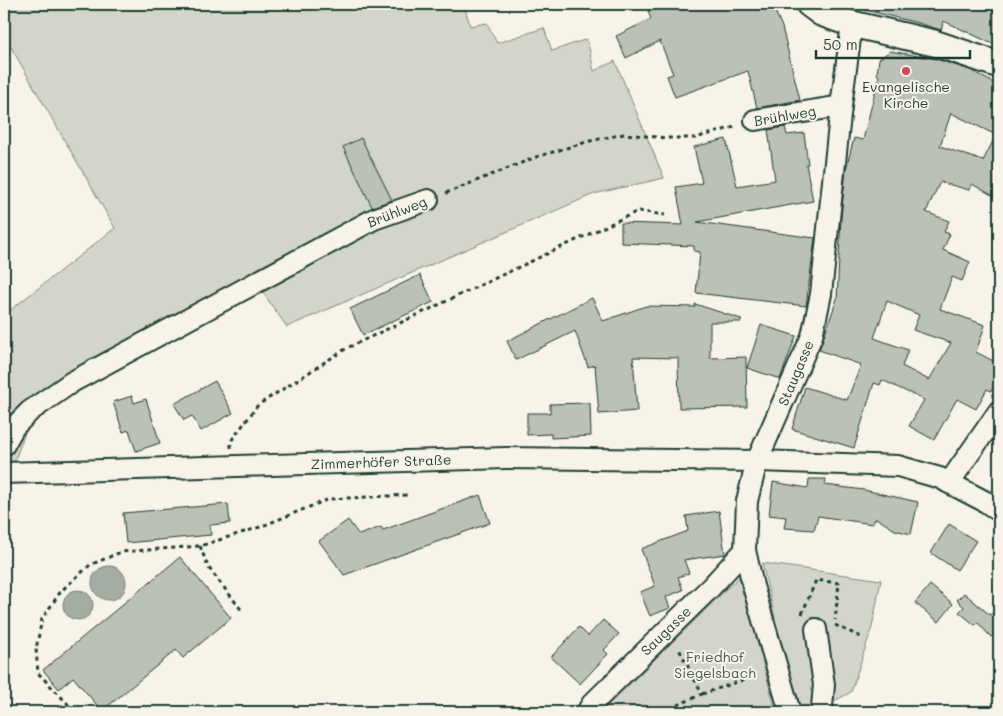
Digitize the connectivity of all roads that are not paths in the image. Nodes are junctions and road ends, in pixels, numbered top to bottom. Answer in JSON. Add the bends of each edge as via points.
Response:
{"nodes":[{"id":1,"x":809,"y":4,"type":"edge"},
{"id":2,"x":852,"y":24,"type":"junction"},
{"id":3,"x":999,"y":65,"type":"edge"},
{"id":4,"x":841,"y":106,"type":"junction"},
{"id":5,"x":755,"y":120,"type":"road end"},
{"id":6,"x":428,"y":200,"type":"road end"},
{"id":7,"x":999,"y":410,"type":"edge"},
{"id":8,"x":4,"y":444,"type":"edge"},
{"id":9,"x":757,"y":461,"type":"junction"},
{"id":10,"x":4,"y":473,"type":"edge"},
{"id":11,"x":949,"y":483,"type":"junction"},
{"id":12,"x":999,"y":511,"type":"edge"},
{"id":13,"x":745,"y":550,"type":"junction"},
{"id":14,"x":825,"y":627,"type":"road end"},
{"id":15,"x":587,"y":712,"type":"edge"},
{"id":16,"x":790,"y":712,"type":"edge"},
{"id":17,"x":824,"y":712,"type":"edge"}],
"edges":[{"from":1,"to":2,"type":"main road","via":[[821,13]]},
{"from":2,"to":3,"type":"main road","via":[[934,43]]},
{"from":2,"to":4,"type":"street","name":"Staugasse"},
{"from":4,"to":5,"type":"street","name":"Brühlweg"},
{"from":4,"to":9,"type":"street","name":"Staugasse","via":[[821,294],[812,336]]},
{"from":6,"to":8,"type":"street","name":"Brühlweg","via":[[374,219],[72,382],[30,411],[14,427]]},
{"from":7,"to":11,"type":"street"},
{"from":9,"to":10,"type":"street","name":"Zimmerhöfer Straße","via":[[506,458]]},
{"from":9,"to":11,"type":"street","name":"Zimmerhöfer Straße","via":[[898,466]]},
{"from":9,"to":13,"type":"street","name":"Staugasse","via":[[748,501]]},
{"from":11,"to":12,"type":"street","name":"Zimmerhöfer Straße"},
{"from":13,"to":15,"type":"street","name":"Saugasse"},
{"from":13,"to":16,"type":"street","name":"Staugasse"},
{"from":14,"to":17,"type":"street"}]}
